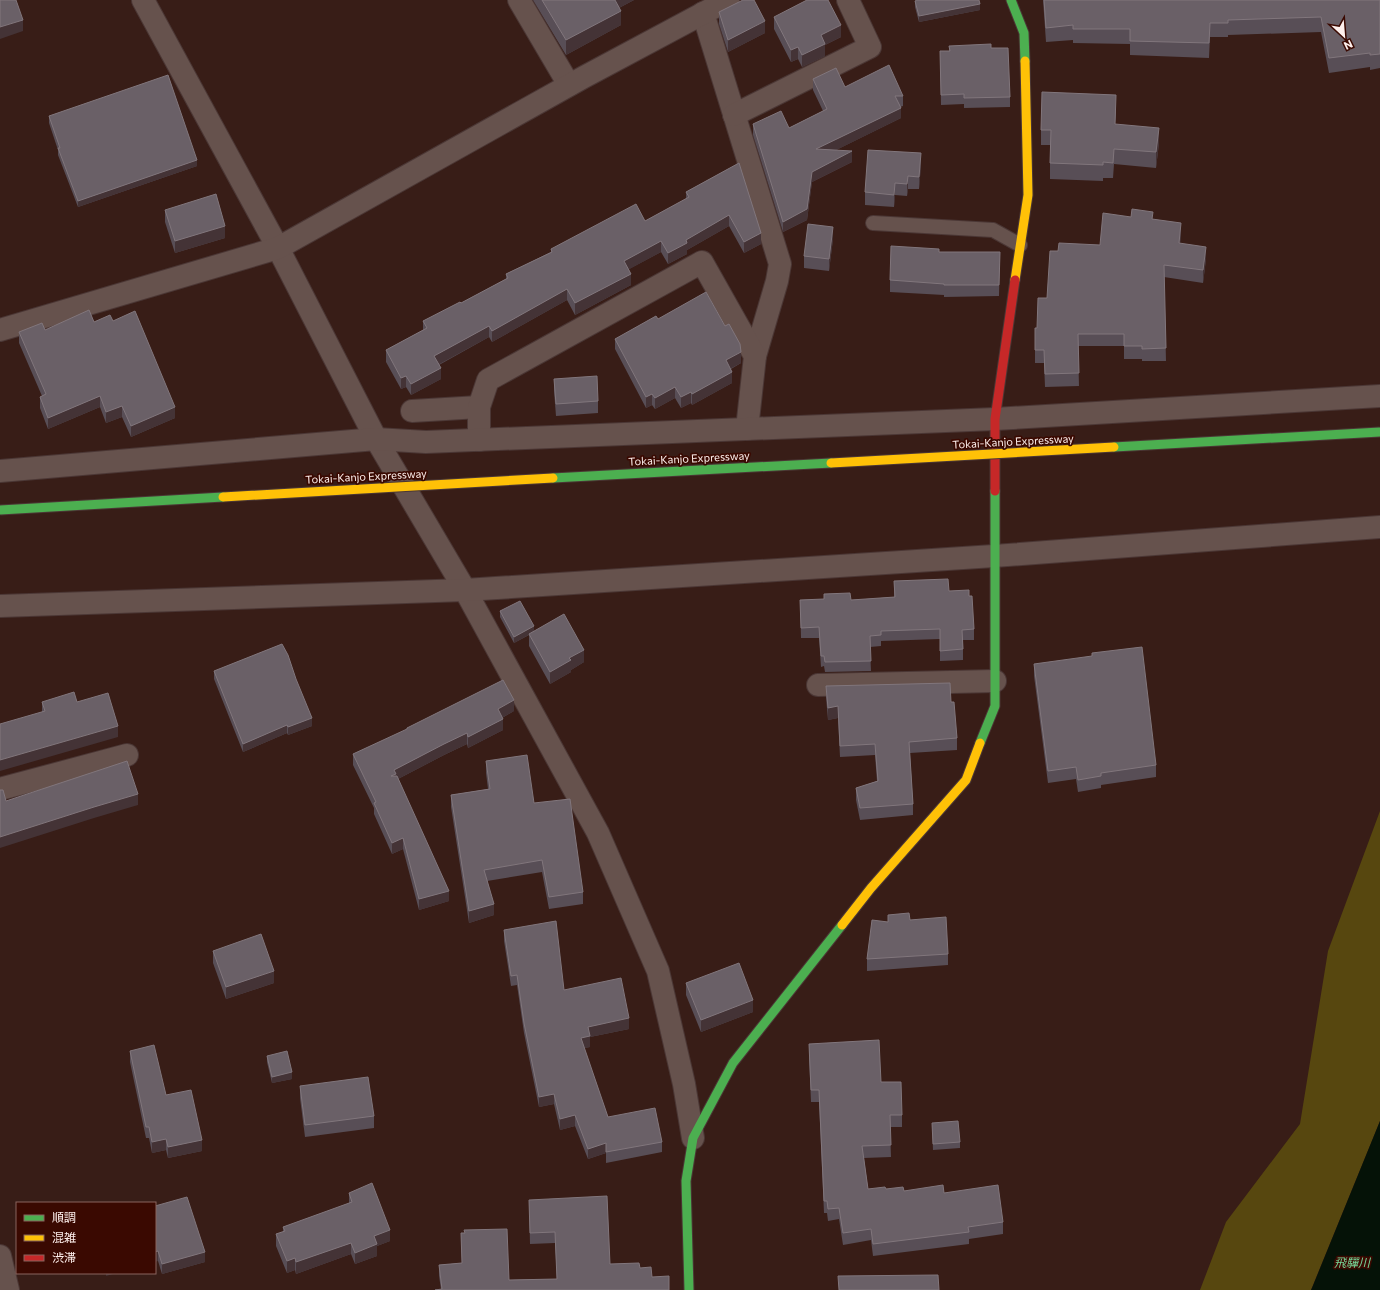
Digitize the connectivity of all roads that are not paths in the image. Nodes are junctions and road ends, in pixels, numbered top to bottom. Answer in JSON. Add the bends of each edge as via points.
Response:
{"nodes":[{"id":1,"x":143,"y":0,"type":"edge"},
{"id":2,"x":519,"y":0,"type":"edge"},
{"id":3,"x":728,"y":0,"type":"edge"},
{"id":4,"x":848,"y":0,"type":"edge"},
{"id":5,"x":1011,"y":0,"type":"edge"},
{"id":6,"x":703,"y":14,"type":"junction"},
{"id":7,"x":569,"y":86,"type":"junction"},
{"id":8,"x":734,"y":116,"type":"junction"},
{"id":9,"x":873,"y":223,"type":"dead end"},
{"id":10,"x":1020,"y":245,"type":"junction"},
{"id":11,"x":278,"y":248,"type":"junction"},
{"id":12,"x":0,"y":330,"type":"edge"},
{"id":13,"x":755,"y":356,"type":"junction"},
{"id":14,"x":1380,"y":396,"type":"edge"},
{"id":15,"x":479,"y":407,"type":"junction"},
{"id":16,"x":412,"y":411,"type":"dead end"},
{"id":17,"x":995,"y":419,"type":"junction"},
{"id":18,"x":747,"y":429,"type":"junction"},
{"id":19,"x":1380,"y":432,"type":"edge"},
{"id":20,"x":376,"y":439,"type":"junction"},
{"id":21,"x":479,"y":440,"type":"junction"},
{"id":22,"x":0,"y":471,"type":"edge"},
{"id":23,"x":0,"y":510,"type":"edge"},
{"id":24,"x":1380,"y":527,"type":"edge"},
{"id":25,"x":994,"y":556,"type":"junction"},
{"id":26,"x":465,"y":590,"type":"junction"},
{"id":27,"x":0,"y":606,"type":"edge"},
{"id":28,"x":995,"y":681,"type":"junction"},
{"id":29,"x":818,"y":685,"type":"dead end"},
{"id":30,"x":127,"y":755,"type":"dead end"},
{"id":31,"x":0,"y":789,"type":"edge"},
{"id":32,"x":693,"y":1138,"type":"junction"},
{"id":33,"x":0,"y":1256,"type":"edge"},
{"id":34,"x":8,"y":1290,"type":"edge"},
{"id":35,"x":689,"y":1290,"type":"edge"}],
"edges":[{"from":1,"to":11,"type":"street"},
{"from":2,"to":7,"type":"street"},
{"from":3,"to":6,"type":"street"},
{"from":4,"to":8,"type":"street","via":[[870,47]]},
{"from":5,"to":10,"type":"main road","via":[[1024,33],[1028,195]]},
{"from":6,"to":7,"type":"street"},
{"from":6,"to":8,"type":"street"},
{"from":7,"to":11,"type":"street"},
{"from":8,"to":13,"type":"street","via":[[780,264]]},
{"from":9,"to":10,"type":"lane","via":[[992,230]]},
{"from":10,"to":17,"type":"main road"},
{"from":11,"to":12,"type":"street"},
{"from":11,"to":20,"type":"street"},
{"from":13,"to":15,"type":"street","via":[[702,262],[488,380]]},
{"from":13,"to":18,"type":"street"},
{"from":14,"to":17,"type":"street"},
{"from":15,"to":16,"type":"street"},
{"from":15,"to":21,"type":"street"},
{"from":17,"to":18,"type":"street"},
{"from":17,"to":25,"type":"main road"},
{"from":18,"to":21,"type":"street"},
{"from":19,"to":23,"type":"main road","name":"Tokai-Kanjo Expressway","bridge":true},
{"from":20,"to":21,"type":"street","via":[[426,442]]},
{"from":20,"to":22,"type":"street"},
{"from":20,"to":26,"type":"street"},
{"from":24,"to":25,"type":"street"},
{"from":25,"to":26,"type":"street"},
{"from":25,"to":28,"type":"main road"},
{"from":26,"to":27,"type":"street"},
{"from":26,"to":32,"type":"street","via":[[598,833],[658,971],[684,1084]]},
{"from":28,"to":29,"type":"street"},
{"from":28,"to":32,"type":"main road","via":[[995,706],[966,780],[871,888],[733,1063]]},
{"from":30,"to":31,"type":"street"},
{"from":32,"to":35,"type":"main road","via":[[686,1181]]},
{"from":33,"to":34,"type":"street"}]}
